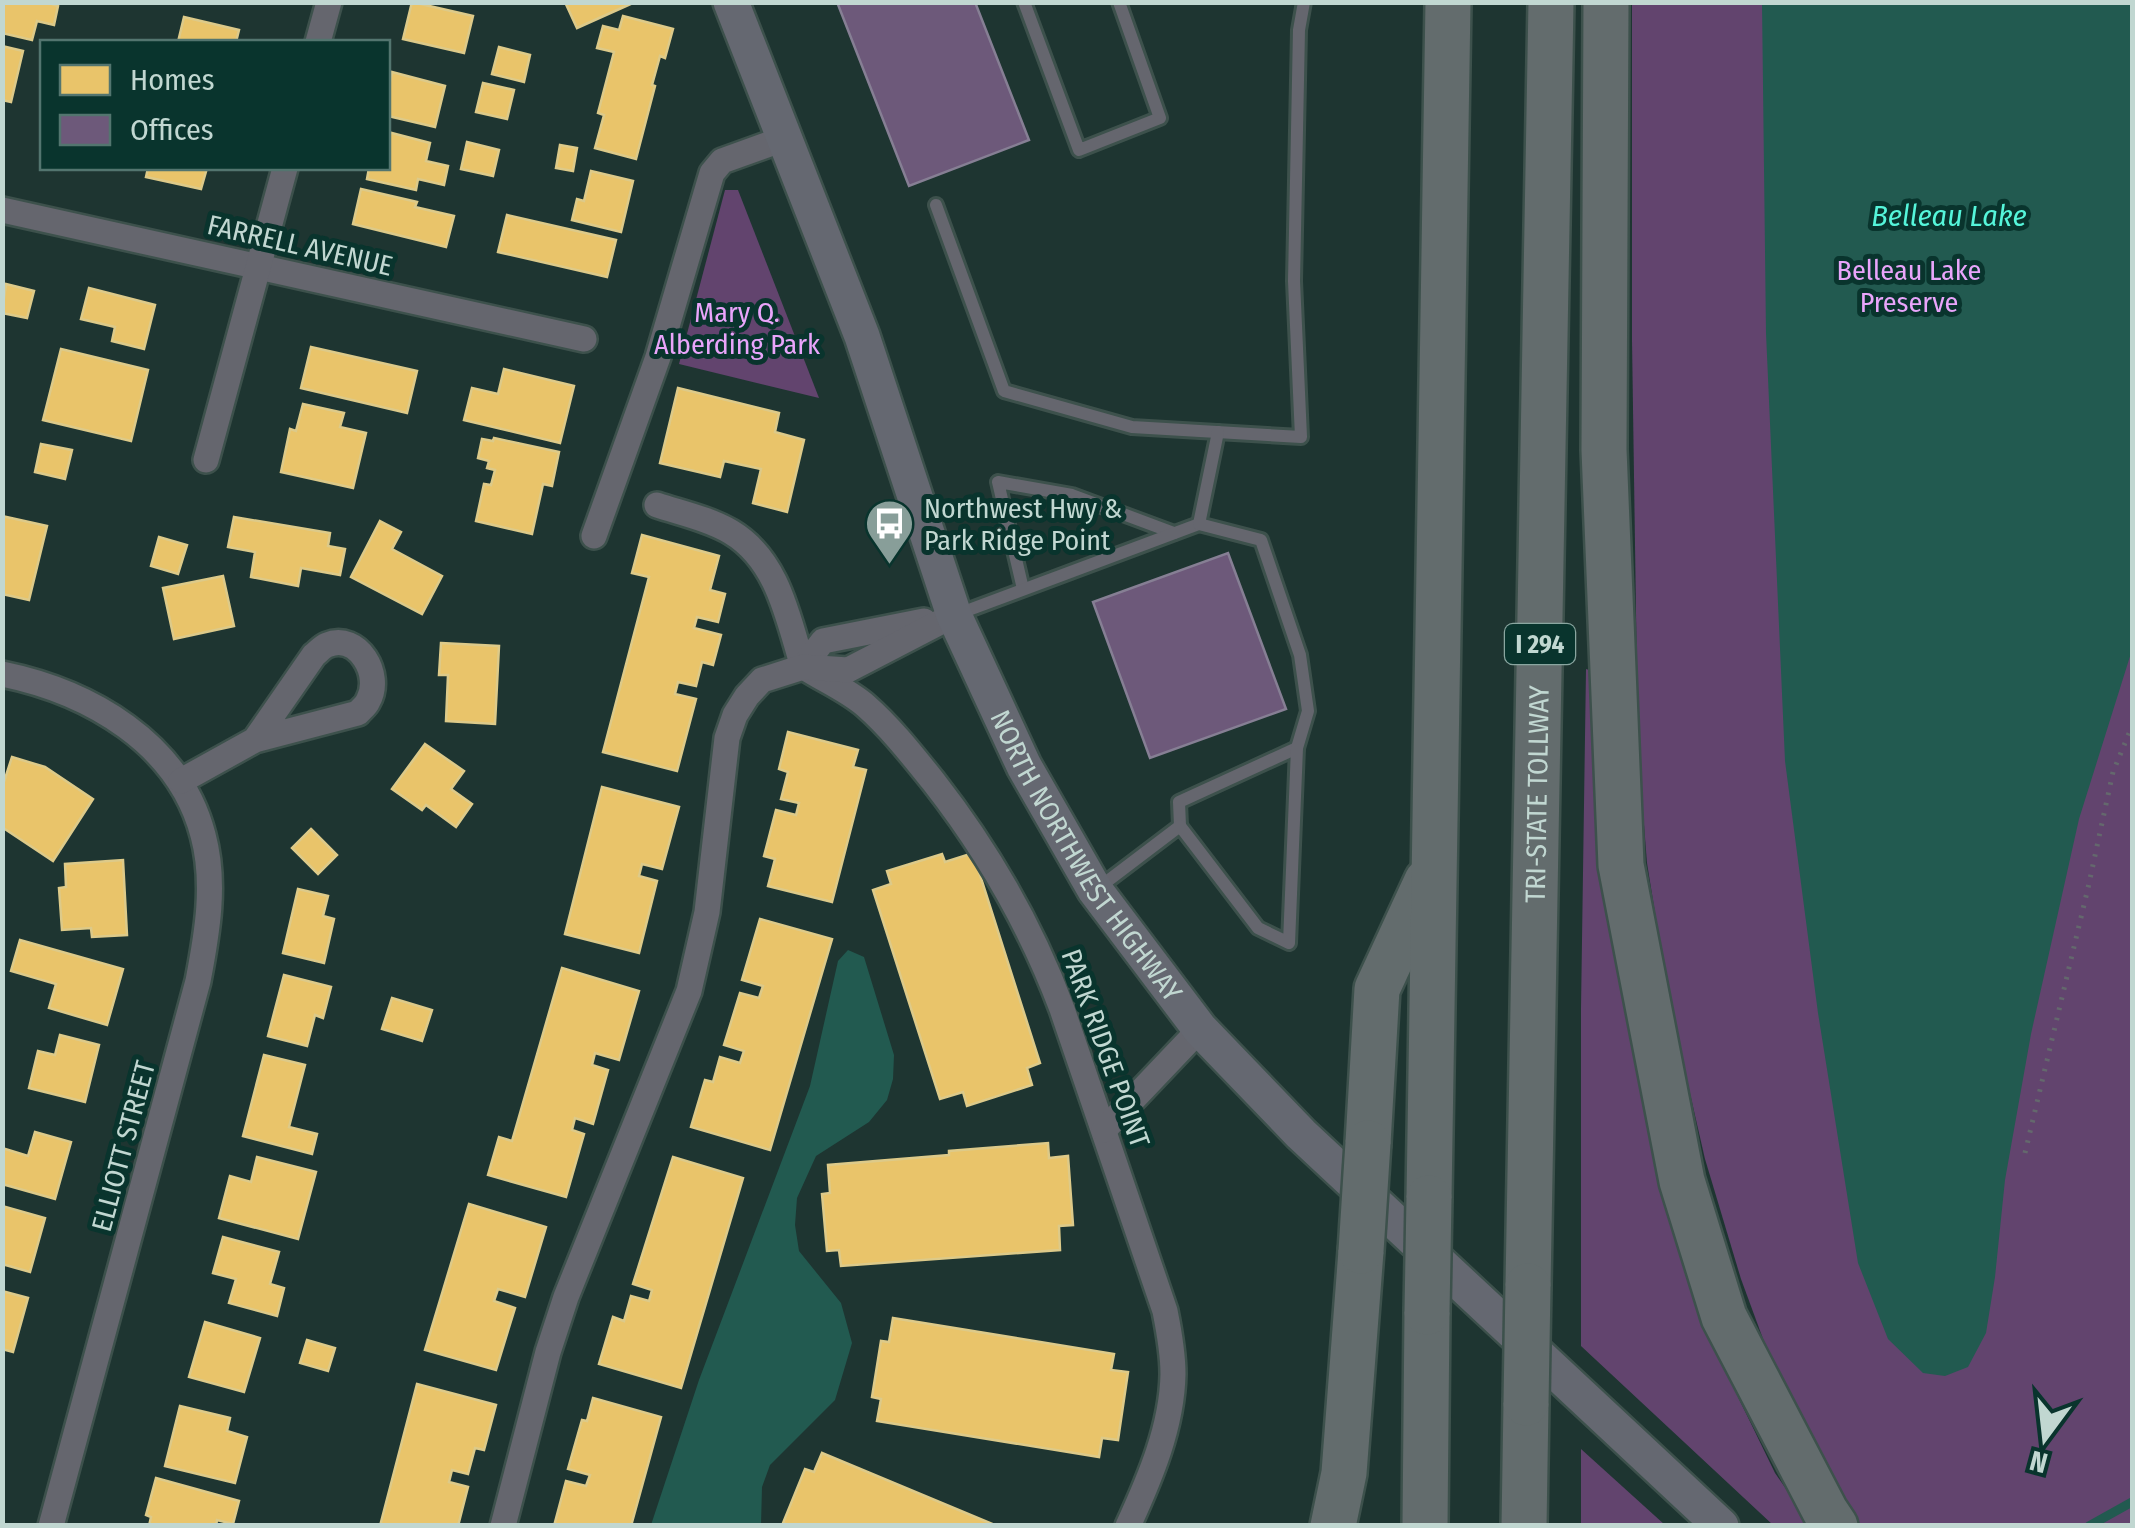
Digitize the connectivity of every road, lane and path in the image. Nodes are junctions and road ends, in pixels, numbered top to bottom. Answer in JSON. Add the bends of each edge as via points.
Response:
{"nodes":[{"id":1,"x":329,"y":2,"type":"edge"},
{"id":2,"x":731,"y":2,"type":"edge"},
{"id":3,"x":1024,"y":2,"type":"edge"},
{"id":4,"x":1119,"y":2,"type":"edge"},
{"id":5,"x":1304,"y":2,"type":"edge"},
{"id":6,"x":1448,"y":2,"type":"edge"},
{"id":7,"x":1550,"y":2,"type":"edge"},
{"id":8,"x":1606,"y":2,"type":"edge"},
{"id":9,"x":319,"y":40,"type":"edge"},
{"id":10,"x":786,"y":138,"type":"junction"},
{"id":11,"x":284,"y":170,"type":"edge"},
{"id":12,"x":936,"y":206,"type":"dead end"},
{"id":13,"x":2,"y":210,"type":"edge"},
{"id":14,"x":258,"y":266,"type":"junction"},
{"id":15,"x":584,"y":340,"type":"dead end"},
{"id":16,"x":1218,"y":432,"type":"junction"},
{"id":17,"x":206,"y":460,"type":"dead end"},
{"id":18,"x":657,"y":505,"type":"dead end"},
{"id":19,"x":1199,"y":524,"type":"junction"},
{"id":20,"x":1174,"y":533,"type":"junction"},
{"id":21,"x":594,"y":536,"type":"dead end"},
{"id":22,"x":1023,"y":589,"type":"junction"},
{"id":23,"x":954,"y":615,"type":"junction"},
{"id":24,"x":803,"y":667,"type":"junction"},
{"id":25,"x":2,"y":674,"type":"edge"},
{"id":26,"x":2132,"y":726,"type":"edge"},
{"id":27,"x":255,"y":740,"type":"junction"},
{"id":28,"x":1297,"y":748,"type":"junction"},
{"id":29,"x":181,"y":781,"type":"junction"},
{"id":30,"x":1180,"y":826,"type":"junction"},
{"id":31,"x":1434,"y":866,"type":"junction"},
{"id":32,"x":1095,"y":890,"type":"junction"},
{"id":33,"x":1200,"y":1030,"type":"junction"},
{"id":34,"x":1104,"y":1130,"type":"junction"},
{"id":35,"x":2025,"y":1153,"type":"dead end"},
{"id":36,"x":52,"y":1526,"type":"edge"},
{"id":37,"x":503,"y":1526,"type":"edge"},
{"id":38,"x":1128,"y":1526,"type":"edge"},
{"id":39,"x":1334,"y":1526,"type":"edge"},
{"id":40,"x":1425,"y":1526,"type":"edge"},
{"id":41,"x":1524,"y":1526,"type":"edge"},
{"id":42,"x":1721,"y":1526,"type":"edge"},
{"id":43,"x":1836,"y":1526,"type":"edge"}],
"edges":[{"from":1,"to":9,"type":"street"},
{"from":2,"to":10,"type":"main road","name":"NORTH NORTHWEST HIGHWAY"},
{"from":3,"to":4,"type":"lane","via":[[1079,150],[1160,118]]},
{"from":5,"to":16,"type":"lane","via":[[1294,281],[1301,437]]},
{"from":6,"to":31,"type":"highway"},
{"from":7,"to":41,"type":"highway","name":"TRI-STATE TOLLWAY","number":"I 294","bridge":true},
{"from":8,"to":43,"type":"highway","via":[[1604,450],[1622,865],[1682,1181],[1724,1317]]},
{"from":10,"to":21,"type":"street","via":[[712,172],[658,357]]},
{"from":10,"to":23,"type":"main road","name":"NORTH NORTHWEST HIGHWAY","via":[[862,336]]},
{"from":11,"to":14,"type":"street"},
{"from":12,"to":16,"type":"lane","via":[[1004,391],[1132,427]]},
{"from":13,"to":14,"type":"street","name":"FARRELL AVENUE"},
{"from":14,"to":15,"type":"street","name":"FARRELL AVENUE"},
{"from":14,"to":17,"type":"street"},
{"from":16,"to":19,"type":"lane"},
{"from":18,"to":24,"type":"street","via":[[730,531],[754,549],[775,580]]},
{"from":19,"to":20,"type":"lane"},
{"from":19,"to":28,"type":"lane","via":[[1261,540],[1300,655],[1308,711]]},
{"from":20,"to":22,"type":"lane"},
{"from":20,"to":22,"type":"lane","via":[[1072,495],[998,482]]},
{"from":22,"to":23,"type":"lane"},
{"from":23,"to":24,"type":"street","via":[[848,670]]},
{"from":23,"to":32,"type":"main road","name":"NORTH NORTHWEST HIGHWAY","via":[[1024,766]]},
{"from":24,"to":34,"type":"street","name":"PARK RIDGE POINT","via":[[864,704],[968,826],[1044,963]]},
{"from":24,"to":37,"type":"street","via":[[762,680],[735,714],[689,991],[566,1297]]},
{"from":25,"to":29,"type":"street","name":"ELLIOTT STREET","via":[[99,709],[156,750]]},
{"from":26,"to":35,"type":"path","via":[[2113,772]]},
{"from":27,"to":27,"type":"street","via":[[358,713],[374,683],[360,651],[344,643],[314,655]]},
{"from":27,"to":29,"type":"street"},
{"from":28,"to":30,"type":"lane","via":[[1179,802]]},
{"from":28,"to":30,"type":"lane","via":[[1289,943],[1258,928]]},
{"from":29,"to":36,"type":"street","name":"ELLIOTT STREET","via":[[204,836],[206,937]]},
{"from":30,"to":32,"type":"lane"},
{"from":31,"to":39,"type":"highway","bridge":true,"via":[[1377,989],[1344,1473]]},
{"from":31,"to":40,"type":"highway","bridge":true},
{"from":32,"to":33,"type":"main road","name":"NORTH NORTHWEST HIGHWAY"},
{"from":33,"to":34,"type":"street"},
{"from":33,"to":42,"type":"main road","name":"NORTH NORTHWEST HIGHWAY","via":[[1301,1134]]},
{"from":34,"to":38,"type":"street","name":"PARK RIDGE POINT","via":[[1165,1310],[1173,1370],[1163,1434]]}]}
